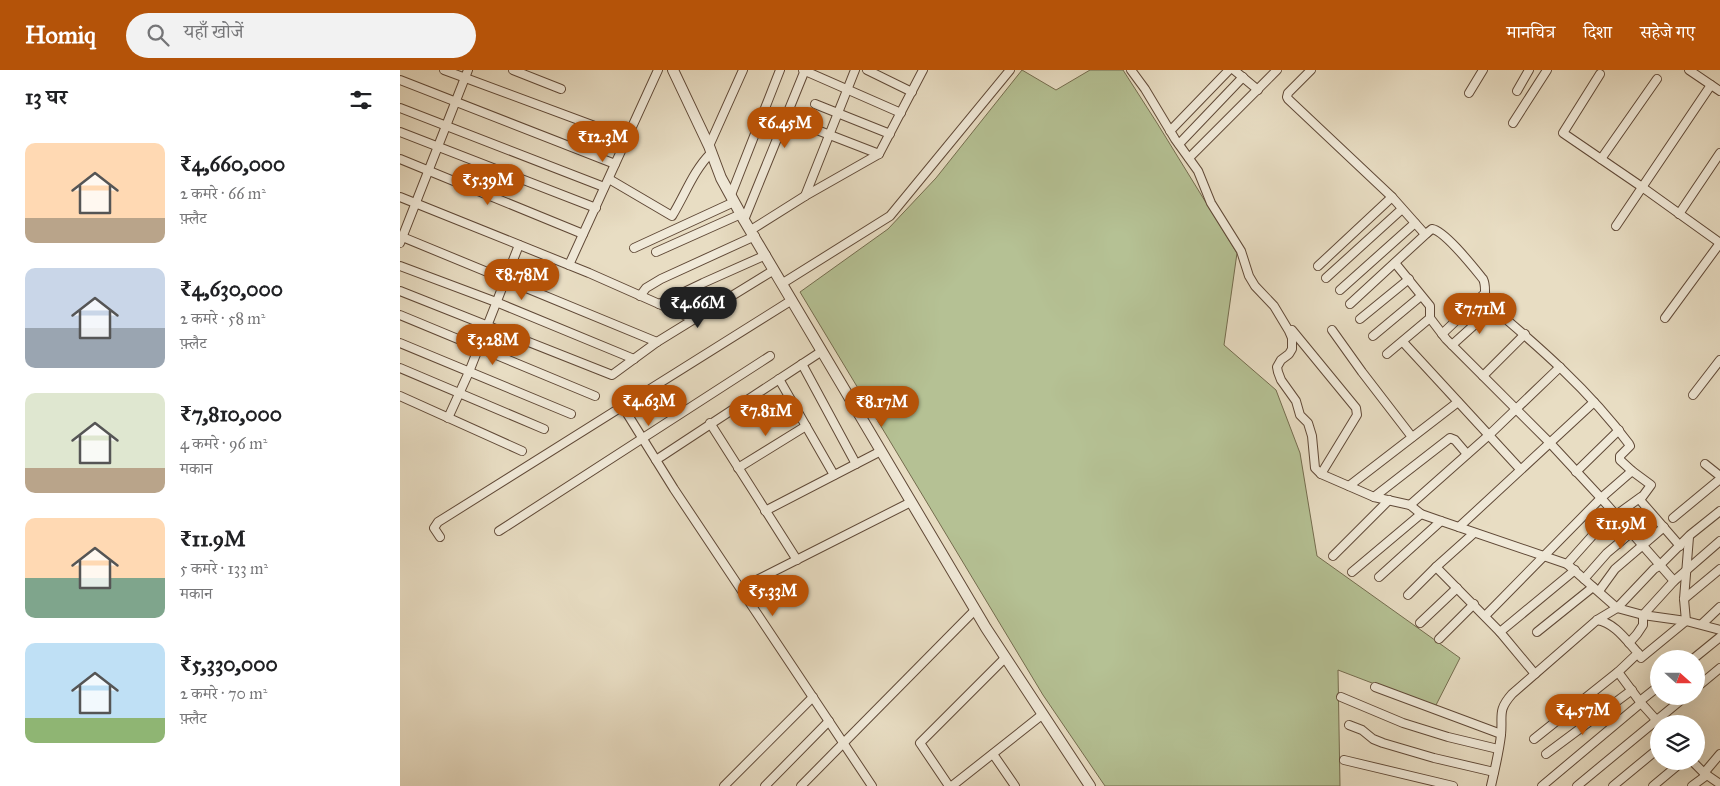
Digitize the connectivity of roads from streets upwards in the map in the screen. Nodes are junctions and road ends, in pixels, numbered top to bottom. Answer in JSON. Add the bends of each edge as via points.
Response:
{"nodes":[{"id":1,"x":444,"y":70,"type":"edge"},
{"id":2,"x":468,"y":70,"type":"edge"},
{"id":3,"x":513,"y":70,"type":"edge"},
{"id":4,"x":658,"y":70,"type":"edge"},
{"id":5,"x":673,"y":70,"type":"edge"},
{"id":6,"x":743,"y":70,"type":"edge"},
{"id":7,"x":780,"y":70,"type":"edge"},
{"id":8,"x":804,"y":70,"type":"edge"},
{"id":9,"x":855,"y":70,"type":"edge"},
{"id":10,"x":866,"y":70,"type":"edge"},
{"id":11,"x":923,"y":70,"type":"edge"},
{"id":12,"x":1010,"y":70,"type":"edge"},
{"id":13,"x":1131,"y":70,"type":"edge"},
{"id":14,"x":1229,"y":70,"type":"edge"},
{"id":15,"x":1277,"y":70,"type":"edge"},
{"id":16,"x":1311,"y":70,"type":"edge"},
{"id":17,"x":1483,"y":70,"type":"edge"},
{"id":18,"x":1529,"y":70,"type":"edge"},
{"id":19,"x":1547,"y":70,"type":"edge"},
{"id":20,"x":1689,"y":70,"type":"edge"},
{"id":21,"x":1238,"y":73,"type":"edge"},
{"id":22,"x":1600,"y":74,"type":"dead end"},
{"id":23,"x":465,"y":78,"type":"junction"},
{"id":24,"x":1657,"y":79,"type":"dead end"},
{"id":25,"x":400,"y":80,"type":"edge"},
{"id":26,"x":1711,"y":85,"type":"junction"},
{"id":27,"x":561,"y":89,"type":"dead end"},
{"id":28,"x":847,"y":89,"type":"junction"},
{"id":29,"x":1258,"y":90,"type":"junction"},
{"id":30,"x":1518,"y":91,"type":"dead end"},
{"id":31,"x":1720,"y":91,"type":"edge"},
{"id":32,"x":912,"y":92,"type":"junction"},
{"id":33,"x":1469,"y":93,"type":"dead end"},
{"id":34,"x":455,"y":102,"type":"junction"},
{"id":35,"x":815,"y":104,"type":"dead end"},
{"id":36,"x":400,"y":108,"type":"edge"},
{"id":37,"x":838,"y":113,"type":"junction"},
{"id":38,"x":901,"y":113,"type":"junction"},
{"id":39,"x":786,"y":118,"type":"junction"},
{"id":40,"x":1513,"y":123,"type":"dead end"},
{"id":41,"x":446,"y":125,"type":"junction"},
{"id":42,"x":1170,"y":130,"type":"junction"},
{"id":43,"x":400,"y":132,"type":"edge"},
{"id":44,"x":890,"y":134,"type":"junction"},
{"id":45,"x":829,"y":136,"type":"junction"},
{"id":46,"x":627,"y":138,"type":"junction"},
{"id":47,"x":1179,"y":144,"type":"junction"},
{"id":48,"x":438,"y":147,"type":"junction"},
{"id":49,"x":710,"y":149,"type":"junction"},
{"id":50,"x":1720,"y":153,"type":"edge"},
{"id":51,"x":879,"y":154,"type":"junction"},
{"id":52,"x":1189,"y":158,"type":"junction"},
{"id":53,"x":400,"y":159,"type":"edge"},
{"id":54,"x":1602,"y":159,"type":"junction"},
{"id":55,"x":615,"y":164,"type":"junction"},
{"id":56,"x":429,"y":170,"type":"junction"},
{"id":57,"x":609,"y":179,"type":"junction"},
{"id":58,"x":604,"y":187,"type":"junction"},
{"id":59,"x":1642,"y":187,"type":"junction"},
{"id":60,"x":805,"y":196,"type":"junction"},
{"id":61,"x":400,"y":197,"type":"edge"},
{"id":62,"x":1392,"y":197,"type":"junction"},
{"id":63,"x":732,"y":198,"type":"junction"},
{"id":64,"x":415,"y":204,"type":"junction"},
{"id":65,"x":596,"y":207,"type":"junction"},
{"id":66,"x":1402,"y":209,"type":"junction"},
{"id":67,"x":1679,"y":214,"type":"junction"},
{"id":68,"x":742,"y":217,"type":"junction"},
{"id":69,"x":1415,"y":223,"type":"junction"},
{"id":70,"x":1616,"y":226,"type":"dead end"},
{"id":71,"x":753,"y":233,"type":"junction"},
{"id":72,"x":1428,"y":233,"type":"junction"},
{"id":73,"x":583,"y":234,"type":"junction"},
{"id":74,"x":401,"y":239,"type":"edge"},
{"id":75,"x":1720,"y":243,"type":"edge"},
{"id":76,"x":519,"y":245,"type":"junction"},
{"id":77,"x":634,"y":248,"type":"dead end"},
{"id":78,"x":656,"y":252,"type":"dead end"},
{"id":79,"x":766,"y":255,"type":"junction"},
{"id":80,"x":1395,"y":263,"type":"junction"},
{"id":81,"x":569,"y":265,"type":"junction"},
{"id":82,"x":400,"y":266,"type":"edge"},
{"id":83,"x":1318,"y":266,"type":"dead end"},
{"id":84,"x":774,"y":270,"type":"junction"},
{"id":85,"x":1326,"y":278,"type":"dead end"},
{"id":86,"x":506,"y":279,"type":"junction"},
{"id":87,"x":1409,"y":279,"type":"junction"},
{"id":88,"x":782,"y":283,"type":"junction"},
{"id":89,"x":400,"y":290,"type":"edge"},
{"id":90,"x":1340,"y":290,"type":"dead end"},
{"id":91,"x":1484,"y":294,"type":"junction"},
{"id":92,"x":640,"y":296,"type":"junction"},
{"id":93,"x":1421,"y":296,"type":"junction"},
{"id":94,"x":792,"y":300,"type":"junction"},
{"id":95,"x":496,"y":302,"type":"junction"},
{"id":96,"x":659,"y":304,"type":"junction"},
{"id":97,"x":1350,"y":304,"type":"dead end"},
{"id":98,"x":1493,"y":308,"type":"junction"},
{"id":99,"x":400,"y":315,"type":"edge"},
{"id":100,"x":1430,"y":318,"type":"junction"},
{"id":101,"x":1665,"y":318,"type":"dead end"},
{"id":102,"x":693,"y":319,"type":"junction"},
{"id":103,"x":1360,"y":319,"type":"dead end"},
{"id":104,"x":1284,"y":321,"type":"junction"},
{"id":105,"x":487,"y":325,"type":"junction"},
{"id":106,"x":1332,"y":330,"type":"dead end"},
{"id":107,"x":1442,"y":334,"type":"junction"},
{"id":108,"x":1525,"y":334,"type":"junction"},
{"id":109,"x":1373,"y":336,"type":"dead end"},
{"id":110,"x":657,"y":342,"type":"junction"},
{"id":111,"x":1403,"y":342,"type":"junction"},
{"id":112,"x":400,"y":343,"type":"edge"},
{"id":113,"x":1452,"y":345,"type":"junction"},
{"id":114,"x":479,"y":348,"type":"junction"},
{"id":115,"x":822,"y":351,"type":"junction"},
{"id":116,"x":1387,"y":354,"type":"dead end"},
{"id":117,"x":770,"y":356,"type":"dead end"},
{"id":118,"x":634,"y":358,"type":"junction"},
{"id":119,"x":1720,"y":360,"type":"edge"},
{"id":120,"x":802,"y":364,"type":"junction"},
{"id":121,"x":1560,"y":367,"type":"junction"},
{"id":122,"x":400,"y":368,"type":"edge"},
{"id":123,"x":470,"y":372,"type":"junction"},
{"id":124,"x":1483,"y":376,"type":"junction"},
{"id":125,"x":779,"y":378,"type":"junction"},
{"id":126,"x":460,"y":394,"type":"junction"},
{"id":127,"x":1693,"y":395,"type":"dead end"},
{"id":128,"x":400,"y":396,"type":"edge"},
{"id":129,"x":595,"y":396,"type":"dead end"},
{"id":130,"x":1458,"y":402,"type":"junction"},
{"id":131,"x":1594,"y":402,"type":"junction"},
{"id":132,"x":623,"y":407,"type":"junction"},
{"id":133,"x":1517,"y":408,"type":"junction"},
{"id":134,"x":571,"y":414,"type":"dead end"},
{"id":135,"x":448,"y":418,"type":"junction"},
{"id":136,"x":710,"y":423,"type":"junction"},
{"id":137,"x":806,"y":426,"type":"junction"},
{"id":138,"x":544,"y":429,"type":"dead end"},
{"id":139,"x":1619,"y":430,"type":"junction"},
{"id":140,"x":1489,"y":435,"type":"junction"},
{"id":141,"x":1412,"y":437,"type":"junction"},
{"id":142,"x":643,"y":438,"type":"junction"},
{"id":143,"x":1550,"y":444,"type":"junction"},
{"id":144,"x":881,"y":450,"type":"junction"},
{"id":145,"x":522,"y":451,"type":"dead end"},
{"id":146,"x":1467,"y":454,"type":"junction"},
{"id":147,"x":656,"y":460,"type":"junction"},
{"id":148,"x":856,"y":464,"type":"junction"},
{"id":149,"x":1704,"y":464,"type":"dead end"},
{"id":150,"x":738,"y":468,"type":"junction"},
{"id":151,"x":1520,"y":470,"type":"junction"},
{"id":152,"x":1632,"y":471,"type":"junction"},
{"id":153,"x":1576,"y":472,"type":"junction"},
{"id":154,"x":1321,"y":474,"type":"junction"},
{"id":155,"x":834,"y":475,"type":"junction"},
{"id":156,"x":1720,"y":478,"type":"edge"},
{"id":157,"x":1349,"y":486,"type":"junction"},
{"id":158,"x":1374,"y":496,"type":"junction"},
{"id":159,"x":1641,"y":497,"type":"junction"},
{"id":160,"x":1601,"y":498,"type":"junction"},
{"id":161,"x":1389,"y":500,"type":"junction"},
{"id":162,"x":911,"y":502,"type":"junction"},
{"id":163,"x":1410,"y":505,"type":"junction"},
{"id":164,"x":1720,"y":510,"type":"edge"},
{"id":165,"x":766,"y":511,"type":"junction"},
{"id":166,"x":1421,"y":514,"type":"junction"},
{"id":167,"x":1616,"y":514,"type":"junction"},
{"id":168,"x":1673,"y":518,"type":"dead end"},
{"id":169,"x":1441,"y":521,"type":"junction"},
{"id":170,"x":1459,"y":527,"type":"junction"},
{"id":171,"x":1664,"y":527,"type":"junction"},
{"id":172,"x":499,"y":531,"type":"dead end"},
{"id":173,"x":1474,"y":532,"type":"junction"},
{"id":174,"x":1632,"y":532,"type":"junction"},
{"id":175,"x":1690,"y":535,"type":"junction"},
{"id":176,"x":440,"y":537,"type":"dead end"},
{"id":177,"x":1720,"y":541,"type":"edge"},
{"id":178,"x":1643,"y":546,"type":"junction"},
{"id":179,"x":1680,"y":546,"type":"junction"},
{"id":180,"x":1333,"y":556,"type":"dead end"},
{"id":181,"x":1544,"y":556,"type":"junction"},
{"id":182,"x":797,"y":560,"type":"junction"},
{"id":183,"x":1567,"y":564,"type":"junction"},
{"id":184,"x":1436,"y":566,"type":"junction"},
{"id":185,"x":1659,"y":566,"type":"junction"},
{"id":186,"x":1720,"y":569,"type":"edge"},
{"id":187,"x":1575,"y":570,"type":"junction"},
{"id":188,"x":1685,"y":570,"type":"junction"},
{"id":189,"x":1352,"y":572,"type":"dead end"},
{"id":190,"x":1379,"y":577,"type":"dead end"},
{"id":191,"x":1584,"y":579,"type":"junction"},
{"id":192,"x":1674,"y":581,"type":"junction"},
{"id":193,"x":741,"y":588,"type":"junction"},
{"id":194,"x":1457,"y":588,"type":"junction"},
{"id":195,"x":1596,"y":589,"type":"junction"},
{"id":196,"x":1408,"y":595,"type":"dead end"},
{"id":197,"x":1684,"y":599,"type":"junction"},
{"id":198,"x":1474,"y":604,"type":"junction"},
{"id":199,"x":1720,"y":606,"type":"edge"},
{"id":200,"x":1617,"y":608,"type":"junction"},
{"id":201,"x":975,"y":610,"type":"junction"},
{"id":202,"x":1643,"y":615,"type":"junction"},
{"id":203,"x":1485,"y":616,"type":"junction"},
{"id":204,"x":1597,"y":620,"type":"junction"},
{"id":205,"x":1686,"y":621,"type":"junction"},
{"id":206,"x":1420,"y":623,"type":"dead end"},
{"id":207,"x":1702,"y":624,"type":"junction"},
{"id":208,"x":1720,"y":630,"type":"edge"},
{"id":209,"x":1500,"y":632,"type":"junction"},
{"id":210,"x":1536,"y":632,"type":"dead end"},
{"id":211,"x":1720,"y":637,"type":"edge"},
{"id":212,"x":1439,"y":638,"type":"dead end"},
{"id":213,"x":1629,"y":643,"type":"junction"},
{"id":214,"x":1704,"y":650,"type":"edge"},
{"id":215,"x":1638,"y":653,"type":"junction"},
{"id":216,"x":1005,"y":658,"type":"junction"},
{"id":217,"x":1720,"y":668,"type":"edge"},
{"id":218,"x":1618,"y":672,"type":"junction"},
{"id":219,"x":1535,"y":674,"type":"junction"},
{"id":220,"x":1705,"y":680,"type":"edge"},
{"id":221,"x":1375,"y":687,"type":"dead end"},
{"id":222,"x":1632,"y":690,"type":"junction"},
{"id":223,"x":1650,"y":694,"type":"edge"},
{"id":224,"x":813,"y":697,"type":"junction"},
{"id":225,"x":1341,"y":697,"type":"dead end"},
{"id":226,"x":1640,"y":702,"type":"junction"},
{"id":227,"x":1676,"y":705,"type":"edge"},
{"id":228,"x":1043,"y":714,"type":"junction"},
{"id":229,"x":1652,"y":715,"type":"edge"},
{"id":230,"x":1666,"y":715,"type":"edge"},
{"id":231,"x":829,"y":721,"type":"junction"},
{"id":232,"x":1349,"y":725,"type":"dead end"},
{"id":233,"x":1650,"y":728,"type":"edge"},
{"id":234,"x":1501,"y":734,"type":"junction"},
{"id":235,"x":1534,"y":739,"type":"dead end"},
{"id":236,"x":844,"y":743,"type":"junction"},
{"id":237,"x":1498,"y":749,"type":"junction"},
{"id":238,"x":993,"y":754,"type":"junction"},
{"id":239,"x":1546,"y":754,"type":"dead end"},
{"id":240,"x":1720,"y":754,"type":"edge"},
{"id":241,"x":1650,"y":756,"type":"edge"},
{"id":242,"x":1344,"y":760,"type":"dead end"},
{"id":243,"x":1672,"y":770,"type":"edge"},
{"id":244,"x":1701,"y":770,"type":"edge"},
{"id":245,"x":1494,"y":772,"type":"junction"},
{"id":246,"x":1705,"y":774,"type":"junction"},
{"id":247,"x":1720,"y":784,"type":"edge"},
{"id":248,"x":724,"y":786,"type":"edge"},
{"id":249,"x":765,"y":786,"type":"edge"},
{"id":250,"x":801,"y":786,"type":"edge"},
{"id":251,"x":872,"y":786,"type":"edge"},
{"id":252,"x":951,"y":786,"type":"edge"},
{"id":253,"x":1015,"y":786,"type":"edge"},
{"id":254,"x":1090,"y":786,"type":"edge"},
{"id":255,"x":1453,"y":786,"type":"edge"},
{"id":256,"x":1491,"y":786,"type":"edge"},
{"id":257,"x":1542,"y":786,"type":"edge"},
{"id":258,"x":1577,"y":786,"type":"edge"},
{"id":259,"x":1614,"y":786,"type":"edge"},
{"id":260,"x":1653,"y":786,"type":"edge"},
{"id":261,"x":1692,"y":786,"type":"edge"}],
"edges":[{"from":1,"to":23,"type":"street"},
{"from":2,"to":23,"type":"street"},
{"from":3,"to":27,"type":"street"},
{"from":4,"to":46,"type":"street"},
{"from":5,"to":49,"type":"street"},
{"from":6,"to":49,"type":"street"},
{"from":7,"to":63,"type":"street"},
{"from":8,"to":28,"type":"street"},
{"from":8,"to":39,"type":"street"},
{"from":9,"to":28,"type":"street"},
{"from":10,"to":32,"type":"street"},
{"from":11,"to":32,"type":"street"},
{"from":12,"to":88,"type":"street","via":[[890,216]]},
{"from":13,"to":42,"type":"street"},
{"from":14,"to":42,"type":"street"},
{"from":15,"to":29,"type":"street"},
{"from":16,"to":62,"type":"street","via":[[1287,97]]},
{"from":17,"to":33,"type":"street"},
{"from":18,"to":30,"type":"street"},
{"from":19,"to":40,"type":"street"},
{"from":20,"to":26,"type":"street"},
{"from":21,"to":29,"type":"street"},
{"from":21,"to":47,"type":"street"},
{"from":22,"to":54,"type":"street","via":[[1563,133]]},
{"from":23,"to":34,"type":"street"},
{"from":23,"to":46,"type":"street"},
{"from":24,"to":54,"type":"street"},
{"from":25,"to":34,"type":"street"},
{"from":26,"to":31,"type":"street"},
{"from":26,"to":59,"type":"street"},
{"from":28,"to":37,"type":"street"},
{"from":28,"to":38,"type":"street"},
{"from":29,"to":52,"type":"street"},
{"from":32,"to":38,"type":"street"},
{"from":34,"to":41,"type":"street"},
{"from":34,"to":55,"type":"street"},
{"from":35,"to":37,"type":"street"},
{"from":36,"to":41,"type":"street"},
{"from":37,"to":44,"type":"street"},
{"from":37,"to":45,"type":"street"},
{"from":38,"to":44,"type":"street"},
{"from":39,"to":45,"type":"street"},
{"from":39,"to":68,"type":"street"},
{"from":41,"to":48,"type":"street"},
{"from":41,"to":58,"type":"street"},
{"from":42,"to":47,"type":"street"},
{"from":43,"to":48,"type":"street"},
{"from":44,"to":51,"type":"street"},
{"from":45,"to":51,"type":"street"},
{"from":45,"to":60,"type":"street"},
{"from":46,"to":55,"type":"street"},
{"from":47,"to":52,"type":"street"},
{"from":48,"to":56,"type":"street"},
{"from":48,"to":65,"type":"street"},
{"from":49,"to":57,"type":"street","via":[[672,216]]},
{"from":49,"to":63,"type":"street"},
{"from":50,"to":67,"type":"street"},
{"from":51,"to":60,"type":"street"},
{"from":52,"to":104,"type":"street","via":[[1211,203],[1241,251],[1252,280]]},
{"from":53,"to":56,"type":"street"},
{"from":54,"to":59,"type":"street"},
{"from":55,"to":57,"type":"street"},
{"from":56,"to":64,"type":"street"},
{"from":56,"to":73,"type":"street"},
{"from":57,"to":58,"type":"street"},
{"from":58,"to":65,"type":"street"},
{"from":59,"to":67,"type":"street"},
{"from":59,"to":70,"type":"street"},
{"from":60,"to":71,"type":"street"},
{"from":61,"to":64,"type":"street"},
{"from":62,"to":66,"type":"street"},
{"from":62,"to":83,"type":"street"},
{"from":63,"to":68,"type":"street"},
{"from":63,"to":77,"type":"street"},
{"from":64,"to":74,"type":"street"},
{"from":64,"to":76,"type":"street"},
{"from":65,"to":73,"type":"street"},
{"from":66,"to":69,"type":"street"},
{"from":66,"to":85,"type":"street"},
{"from":67,"to":75,"type":"street"},
{"from":68,"to":71,"type":"street"},
{"from":68,"to":78,"type":"street"},
{"from":69,"to":72,"type":"street"},
{"from":69,"to":90,"type":"street"},
{"from":71,"to":79,"type":"street"},
{"from":71,"to":92,"type":"street","via":[[661,279]]},
{"from":72,"to":80,"type":"street"},
{"from":72,"to":91,"type":"street","via":[[1439,231],[1457,249],[1486,284]]},
{"from":73,"to":81,"type":"street"},
{"from":74,"to":86,"type":"street"},
{"from":75,"to":101,"type":"street"},
{"from":76,"to":81,"type":"street"},
{"from":76,"to":86,"type":"street"},
{"from":79,"to":84,"type":"street"},
{"from":79,"to":96,"type":"street"},
{"from":80,"to":87,"type":"street"},
{"from":80,"to":97,"type":"street"},
{"from":81,"to":92,"type":"street"},
{"from":82,"to":95,"type":"street"},
{"from":84,"to":88,"type":"street"},
{"from":84,"to":102,"type":"street"},
{"from":86,"to":95,"type":"street"},
{"from":86,"to":110,"type":"street"},
{"from":87,"to":93,"type":"street"},
{"from":87,"to":103,"type":"street"},
{"from":88,"to":94,"type":"street"},
{"from":89,"to":105,"type":"street"},
{"from":91,"to":98,"type":"street"},
{"from":91,"to":107,"type":"street"},
{"from":92,"to":96,"type":"street"},
{"from":93,"to":100,"type":"street","via":[[1430,306]]},
{"from":93,"to":109,"type":"street"},
{"from":94,"to":115,"type":"street"},
{"from":94,"to":132,"type":"street"},
{"from":95,"to":105,"type":"street"},
{"from":95,"to":118,"type":"street"},
{"from":96,"to":102,"type":"street"},
{"from":98,"to":108,"type":"street"},
{"from":98,"to":113,"type":"street"},
{"from":99,"to":114,"type":"street"},
{"from":100,"to":107,"type":"street"},
{"from":100,"to":111,"type":"street"},
{"from":102,"to":110,"type":"street"},
{"from":104,"to":154,"type":"street","via":[[1293,344],[1277,367],[1278,372],[1296,401],[1300,416],[1308,423],[1315,468]]},
{"from":104,"to":154,"type":"street","via":[[1356,408],[1357,415]]},
{"from":105,"to":114,"type":"street"},
{"from":105,"to":118,"type":"street","via":[[612,375]]},
{"from":106,"to":141,"type":"street"},
{"from":107,"to":113,"type":"street"},
{"from":108,"to":121,"type":"street"},
{"from":108,"to":124,"type":"street"},
{"from":110,"to":118,"type":"street"},
{"from":111,"to":116,"type":"street"},
{"from":111,"to":130,"type":"street"},
{"from":112,"to":123,"type":"street"},
{"from":113,"to":124,"type":"street"},
{"from":114,"to":123,"type":"street"},
{"from":114,"to":129,"type":"street"},
{"from":115,"to":120,"type":"street"},
{"from":115,"to":144,"type":"street"},
{"from":117,"to":142,"type":"street"},
{"from":119,"to":127,"type":"street"},
{"from":120,"to":125,"type":"street"},
{"from":120,"to":148,"type":"street"},
{"from":121,"to":131,"type":"street"},
{"from":121,"to":133,"type":"street"},
{"from":122,"to":126,"type":"street"},
{"from":123,"to":126,"type":"street"},
{"from":123,"to":134,"type":"street"},
{"from":124,"to":133,"type":"street"},
{"from":125,"to":136,"type":"street"},
{"from":125,"to":137,"type":"street"},
{"from":126,"to":135,"type":"street"},
{"from":126,"to":138,"type":"street"},
{"from":128,"to":135,"type":"street"},
{"from":130,"to":140,"type":"street"},
{"from":130,"to":141,"type":"street"},
{"from":131,"to":139,"type":"street"},
{"from":131,"to":143,"type":"street"},
{"from":132,"to":142,"type":"street"},
{"from":132,"to":176,"type":"street","via":[[438,522],[434,528]]},
{"from":133,"to":140,"type":"street"},
{"from":133,"to":143,"type":"street"},
{"from":135,"to":145,"type":"street"},
{"from":136,"to":147,"type":"street"},
{"from":136,"to":150,"type":"street"},
{"from":137,"to":150,"type":"street"},
{"from":137,"to":155,"type":"street"},
{"from":139,"to":152,"type":"street","via":[[1630,446],[1620,460]]},
{"from":139,"to":153,"type":"street"},
{"from":140,"to":146,"type":"street"},
{"from":140,"to":151,"type":"street"},
{"from":141,"to":157,"type":"street"},
{"from":142,"to":147,"type":"street"},
{"from":142,"to":172,"type":"street"},
{"from":143,"to":151,"type":"street"},
{"from":143,"to":153,"type":"street"},
{"from":144,"to":148,"type":"street"},
{"from":144,"to":162,"type":"street"},
{"from":146,"to":158,"type":"street","via":[[1450,438]]},
{"from":146,"to":163,"type":"street"},
{"from":147,"to":193,"type":"street"},
{"from":148,"to":155,"type":"street"},
{"from":149,"to":156,"type":"street"},
{"from":150,"to":165,"type":"street"},
{"from":151,"to":170,"type":"street"},
{"from":152,"to":159,"type":"street","via":[[1651,485]]},
{"from":152,"to":160,"type":"street"},
{"from":153,"to":160,"type":"street"},
{"from":154,"to":157,"type":"street"},
{"from":155,"to":165,"type":"street"},
{"from":156,"to":168,"type":"street"},
{"from":157,"to":158,"type":"street"},
{"from":158,"to":161,"type":"street"},
{"from":159,"to":167,"type":"street"},
{"from":159,"to":171,"type":"street","via":[[1640,500]]},
{"from":160,"to":167,"type":"street"},
{"from":160,"to":181,"type":"street"},
{"from":161,"to":163,"type":"street"},
{"from":161,"to":180,"type":"street"},
{"from":162,"to":182,"type":"street"},
{"from":162,"to":201,"type":"street"},
{"from":163,"to":166,"type":"street"},
{"from":164,"to":175,"type":"street"},
{"from":165,"to":182,"type":"street"},
{"from":166,"to":169,"type":"street"},
{"from":166,"to":189,"type":"street"},
{"from":167,"to":174,"type":"street"},
{"from":167,"to":183,"type":"street"},
{"from":169,"to":170,"type":"street"},
{"from":169,"to":190,"type":"street"},
{"from":170,"to":173,"type":"street"},
{"from":171,"to":178,"type":"street"},
{"from":171,"to":179,"type":"street"},
{"from":173,"to":181,"type":"street"},
{"from":173,"to":184,"type":"street"},
{"from":174,"to":178,"type":"street"},
{"from":174,"to":191,"type":"street"},
{"from":175,"to":179,"type":"street"},
{"from":175,"to":188,"type":"street"},
{"from":177,"to":188,"type":"street"},
{"from":178,"to":185,"type":"street"},
{"from":178,"to":195,"type":"street"},
{"from":179,"to":185,"type":"street"},
{"from":181,"to":183,"type":"street"},
{"from":181,"to":203,"type":"street"},
{"from":182,"to":193,"type":"street"},
{"from":183,"to":187,"type":"street"},
{"from":184,"to":194,"type":"street"},
{"from":184,"to":196,"type":"street"},
{"from":185,"to":192,"type":"street"},
{"from":185,"to":200,"type":"street"},
{"from":186,"to":197,"type":"street"},
{"from":187,"to":191,"type":"street"},
{"from":187,"to":209,"type":"street"},
{"from":188,"to":192,"type":"street"},
{"from":188,"to":197,"type":"street"},
{"from":191,"to":195,"type":"street"},
{"from":192,"to":202,"type":"street"},
{"from":193,"to":224,"type":"street"},
{"from":194,"to":198,"type":"street"},
{"from":194,"to":206,"type":"street"},
{"from":195,"to":200,"type":"street"},
{"from":195,"to":210,"type":"street"},
{"from":197,"to":205,"type":"street"},
{"from":198,"to":203,"type":"street"},
{"from":198,"to":212,"type":"street"},
{"from":199,"to":207,"type":"street"},
{"from":200,"to":202,"type":"street"},
{"from":200,"to":204,"type":"street"},
{"from":201,"to":216,"type":"street"},
{"from":201,"to":236,"type":"street"},
{"from":202,"to":205,"type":"street"},
{"from":202,"to":213,"type":"street","via":[[1643,625]]},
{"from":203,"to":209,"type":"street"},
{"from":204,"to":213,"type":"street","via":[[1607,622]]},
{"from":204,"to":219,"type":"street"},
{"from":205,"to":207,"type":"street"},
{"from":205,"to":215,"type":"street","via":[[1641,658]]},
{"from":207,"to":208,"type":"street"},
{"from":209,"to":219,"type":"street"},
{"from":211,"to":214,"type":"street"},
{"from":213,"to":215,"type":"street"},
{"from":215,"to":218,"type":"street"},
{"from":216,"to":228,"type":"street"},
{"from":216,"to":252,"type":"street","via":[[920,743]]},
{"from":217,"to":220,"type":"street"},
{"from":218,"to":222,"type":"street"},
{"from":218,"to":235,"type":"street"},
{"from":219,"to":234,"type":"street","via":[[1504,703]]},
{"from":221,"to":234,"type":"street"},
{"from":222,"to":226,"type":"street"},
{"from":222,"to":239,"type":"street"},
{"from":223,"to":226,"type":"street"},
{"from":224,"to":231,"type":"street"},
{"from":224,"to":248,"type":"street"},
{"from":225,"to":237,"type":"street","via":[[1403,723]]},
{"from":226,"to":229,"type":"street"},
{"from":226,"to":257,"type":"street"},
{"from":227,"to":230,"type":"street"},
{"from":228,"to":238,"type":"street"},
{"from":228,"to":254,"type":"street"},
{"from":231,"to":236,"type":"street"},
{"from":231,"to":249,"type":"street"},
{"from":232,"to":245,"type":"street","via":[[1383,743]]},
{"from":233,"to":258,"type":"street"},
{"from":234,"to":237,"type":"street"},
{"from":236,"to":250,"type":"street"},
{"from":236,"to":251,"type":"street"},
{"from":237,"to":245,"type":"street"},
{"from":238,"to":252,"type":"street"},
{"from":238,"to":253,"type":"street"},
{"from":240,"to":246,"type":"street"},
{"from":241,"to":259,"type":"street"},
{"from":242,"to":255,"type":"street"},
{"from":243,"to":260,"type":"street"},
{"from":244,"to":246,"type":"street"},
{"from":245,"to":256,"type":"street"},
{"from":246,"to":247,"type":"street"},
{"from":246,"to":261,"type":"street"}]}
